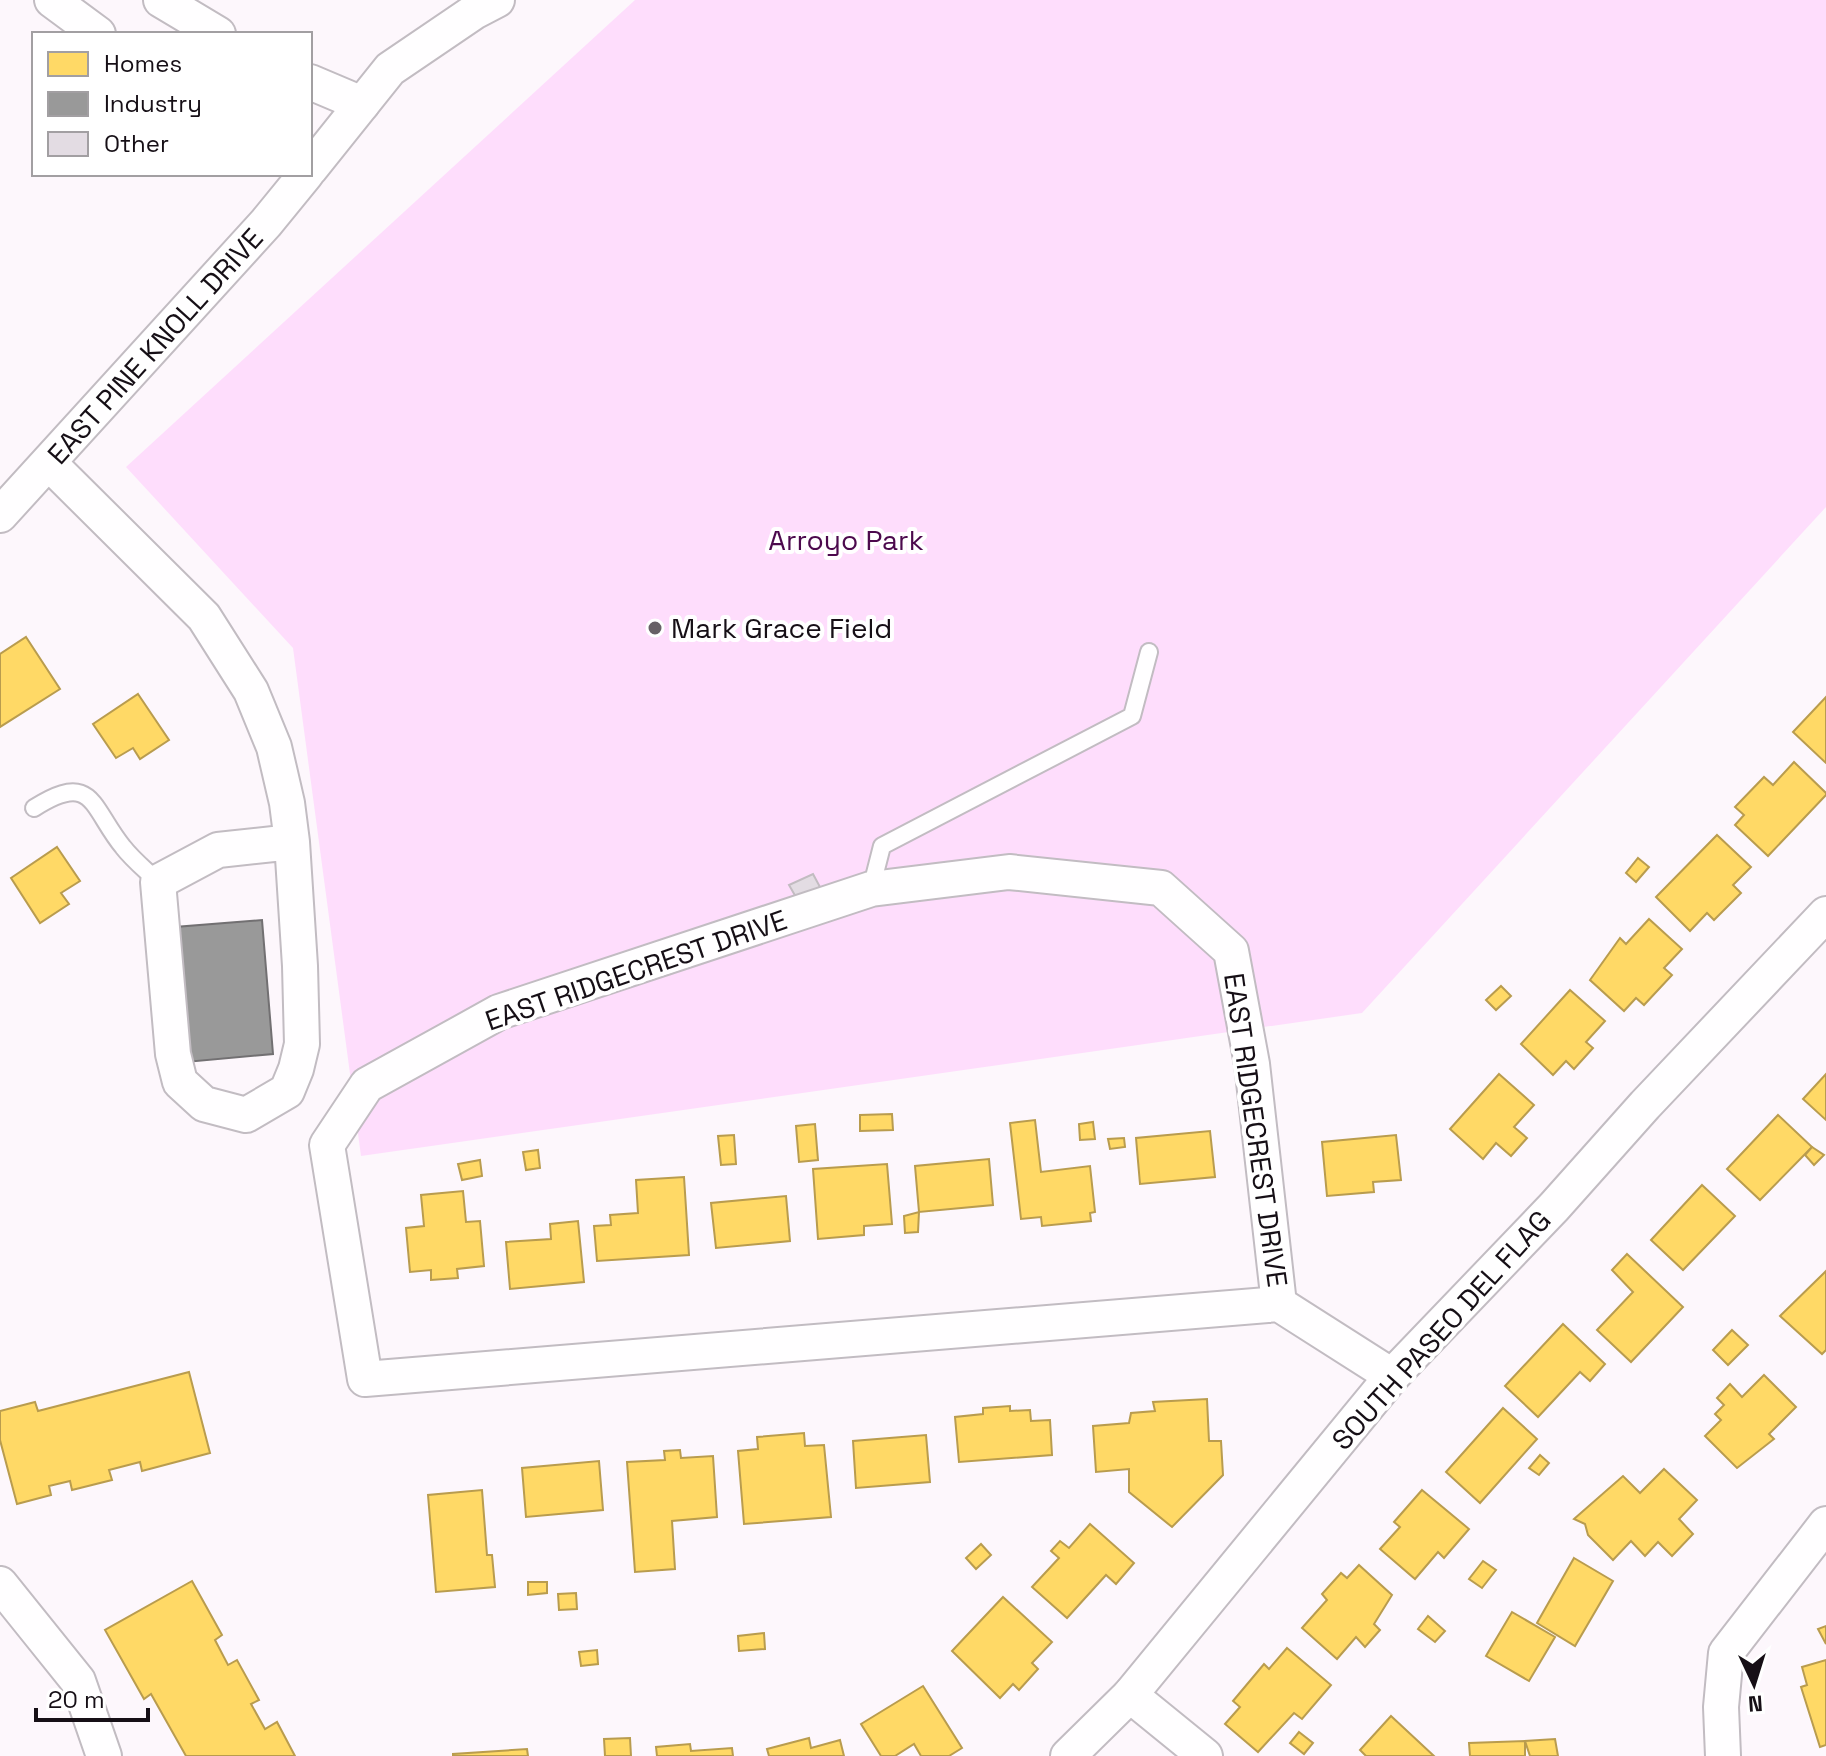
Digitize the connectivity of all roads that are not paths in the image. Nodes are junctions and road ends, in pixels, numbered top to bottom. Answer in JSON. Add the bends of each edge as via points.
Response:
{"nodes":[{"id":1,"x":52,"y":0,"type":"edge"},
{"id":2,"x":161,"y":0,"type":"edge"},
{"id":3,"x":497,"y":0,"type":"edge"},
{"id":4,"x":95,"y":32,"type":"edge"},
{"id":5,"x":215,"y":32,"type":"edge"},
{"id":6,"x":312,"y":83,"type":"edge"},
{"id":7,"x":362,"y":104,"type":"junction"},
{"id":8,"x":313,"y":159,"type":"edge"},
{"id":9,"x":301,"y":176,"type":"edge"},
{"id":10,"x":49,"y":463,"type":"junction"},
{"id":11,"x":0,"y":515,"type":"edge"},
{"id":12,"x":1149,"y":652,"type":"dead end"},
{"id":13,"x":34,"y":808,"type":"dead end"},
{"id":14,"x":292,"y":842,"type":"junction"},
{"id":15,"x":158,"y":882,"type":"junction"},
{"id":16,"x":871,"y":889,"type":"junction"},
{"id":17,"x":1826,"y":914,"type":"edge"},
{"id":18,"x":1279,"y":1304,"type":"junction"},
{"id":19,"x":1392,"y":1376,"type":"junction"},
{"id":20,"x":1826,"y":1524,"type":"edge"},
{"id":21,"x":2,"y":1588,"type":"edge"},
{"id":22,"x":1130,"y":1695,"type":"junction"},
{"id":23,"x":104,"y":1756,"type":"edge"},
{"id":24,"x":1068,"y":1756,"type":"edge"},
{"id":25,"x":1205,"y":1756,"type":"edge"},
{"id":26,"x":1723,"y":1756,"type":"edge"}],
"edges":[{"from":1,"to":4,"type":"street"},
{"from":2,"to":5,"type":"street"},
{"from":3,"to":7,"type":"street","name":"EAST PINE KNOLL DRIVE","via":[[390,69]]},
{"from":6,"to":7,"type":"street"},
{"from":7,"to":8,"type":"street","name":"EAST PINE KNOLL DRIVE"},
{"from":9,"to":10,"type":"street","name":"EAST PINE KNOLL DRIVE","via":[[266,223]]},
{"from":10,"to":11,"type":"street","name":"EAST PINE KNOLL DRIVE"},
{"from":10,"to":14,"type":"street","via":[[204,617],[251,691],[274,747]]},
{"from":12,"to":16,"type":"lane","via":[[1132,716],[882,846]]},
{"from":13,"to":15,"type":"lane","via":[[64,792],[89,798],[122,847]]},
{"from":14,"to":15,"type":"street","via":[[218,850]]},
{"from":14,"to":15,"type":"street","via":[[302,1044],[287,1091],[246,1115],[204,1104],[180,1082]]},
{"from":16,"to":18,"type":"street","name":"EAST RIDGECREST DRIVE","via":[[1009,872],[1161,888],[1231,951],[1252,1064]]},
{"from":16,"to":18,"type":"street","name":"EAST RIDGECREST DRIVE","via":[[499,1012],[367,1085],[327,1145],[365,1379]]},
{"from":17,"to":19,"type":"street","name":"SOUTH PASEO DEL FLAG"},
{"from":18,"to":19,"type":"street","name":"EAST RIDGECREST DRIVE"},
{"from":19,"to":22,"type":"street","name":"SOUTH PASEO DEL FLAG"},
{"from":20,"to":26,"type":"street","via":[[1726,1653]]},
{"from":21,"to":23,"type":"street","via":[[78,1681]]},
{"from":22,"to":24,"type":"street","name":"SOUTH PASEO DEL FLAG"},
{"from":22,"to":25,"type":"street"}]}
